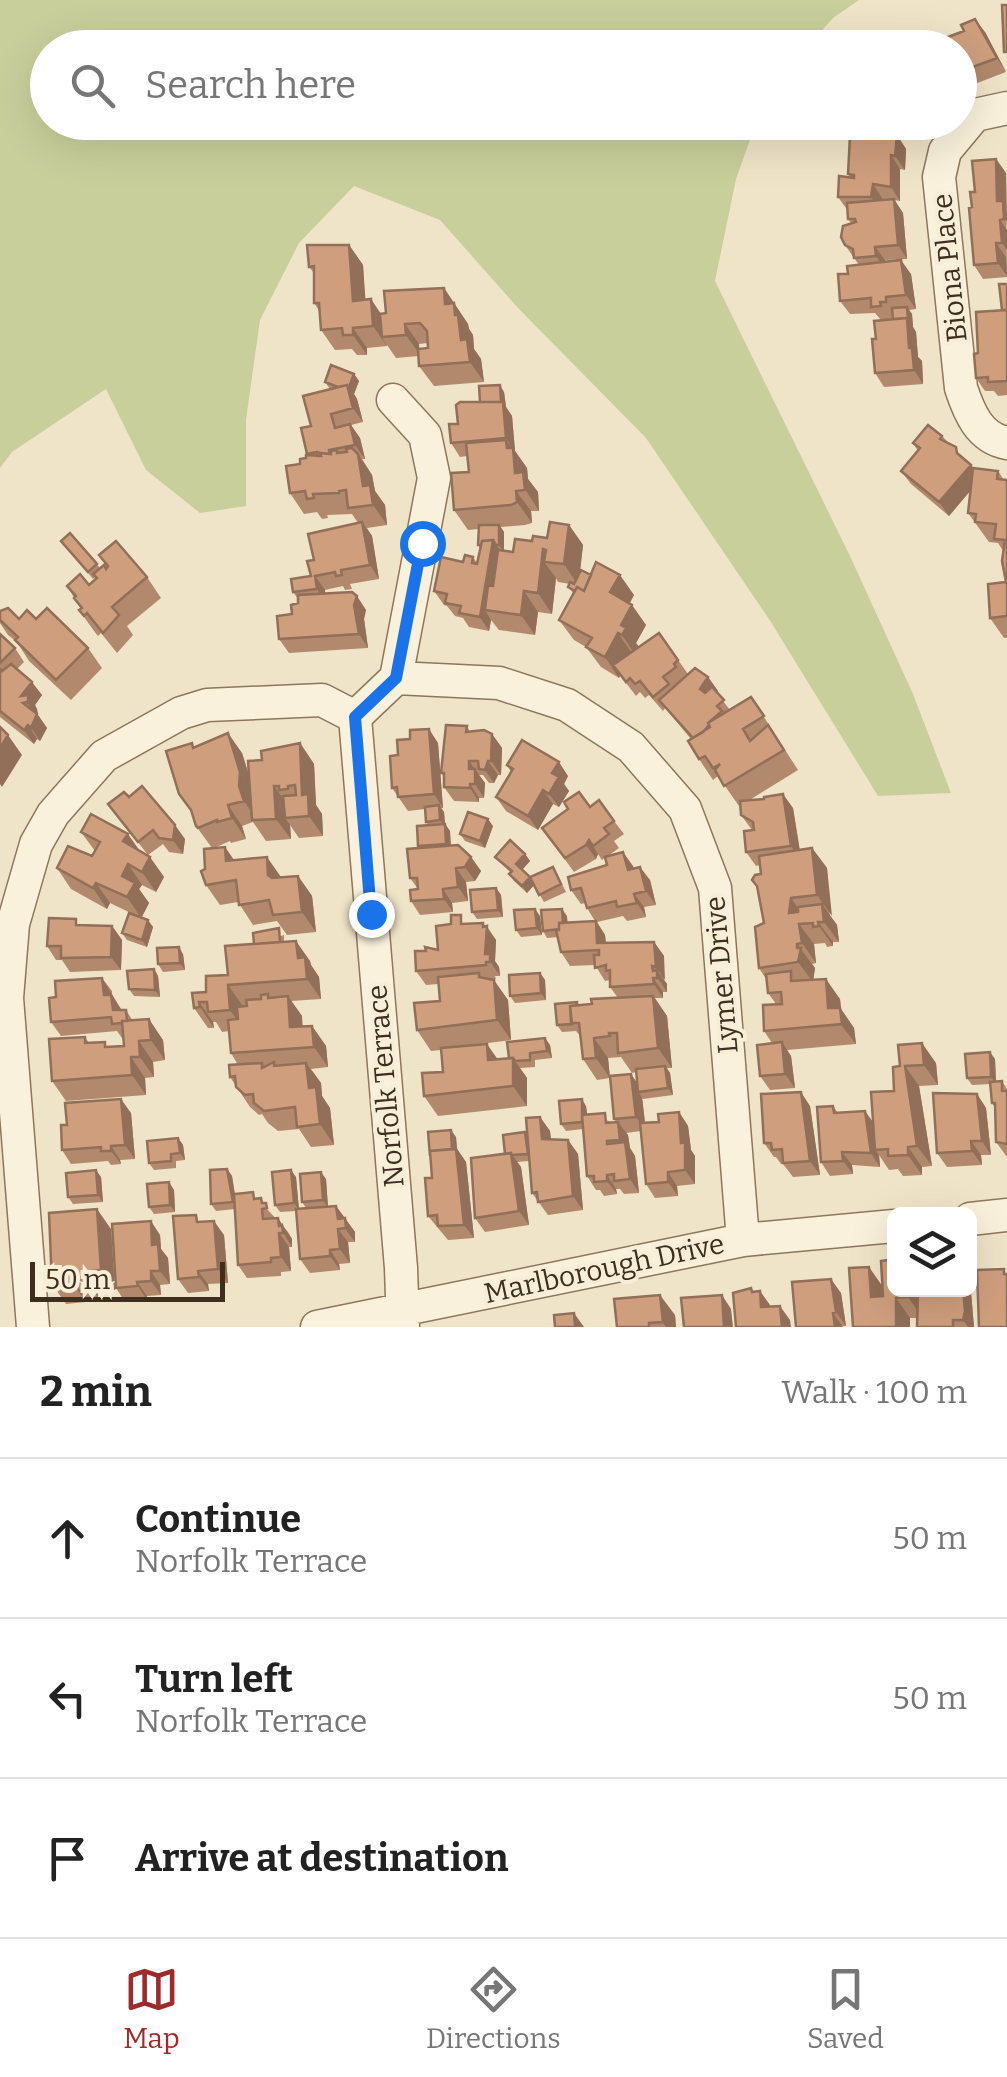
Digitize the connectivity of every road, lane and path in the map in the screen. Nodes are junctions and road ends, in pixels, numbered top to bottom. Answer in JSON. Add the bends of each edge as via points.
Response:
{"nodes":[{"id":1,"x":1007,"y":108,"type":"edge"},
{"id":2,"x":977,"y":115,"type":"edge"},
{"id":3,"x":955,"y":140,"type":"edge"},
{"id":4,"x":393,"y":400,"type":"dead end"},
{"id":5,"x":1007,"y":442,"type":"edge"},
{"id":6,"x":396,"y":678,"type":"junction"},
{"id":7,"x":355,"y":717,"type":"junction"},
{"id":8,"x":1007,"y":1215,"type":"edge"},
{"id":9,"x":977,"y":1217,"type":"edge"},
{"id":10,"x":887,"y":1227,"type":"edge"},
{"id":11,"x":743,"y":1240,"type":"junction"},
{"id":12,"x":402,"y":1318,"type":"edge"},
{"id":13,"x":32,"y":1327,"type":"edge"},
{"id":14,"x":317,"y":1327,"type":"edge"}],
"edges":[{"from":1,"to":2,"type":"street","name":"Biona Place"},
{"from":3,"to":5,"type":"street","name":"Biona Place","via":[[939,177],[961,388],[970,418],[996,441]]},
{"from":4,"to":6,"type":"street","via":[[425,434],[434,478]]},
{"from":6,"to":7,"type":"street"},
{"from":6,"to":11,"type":"street","name":"Lymer Drive","via":[[499,683],[566,705],[632,747],[685,809],[715,888]]},
{"from":7,"to":12,"type":"street","name":"Norfolk Terrace"},
{"from":7,"to":13,"type":"street","via":[[322,700],[182,713],[104,756],[36,844],[13,924],[7,998]]},
{"from":8,"to":9,"type":"street"},
{"from":10,"to":11,"type":"street","name":"Marlborough Drive"},
{"from":11,"to":12,"type":"street","name":"Marlborough Drive"},
{"from":12,"to":14,"type":"street","name":"Marlborough Drive"}]}
